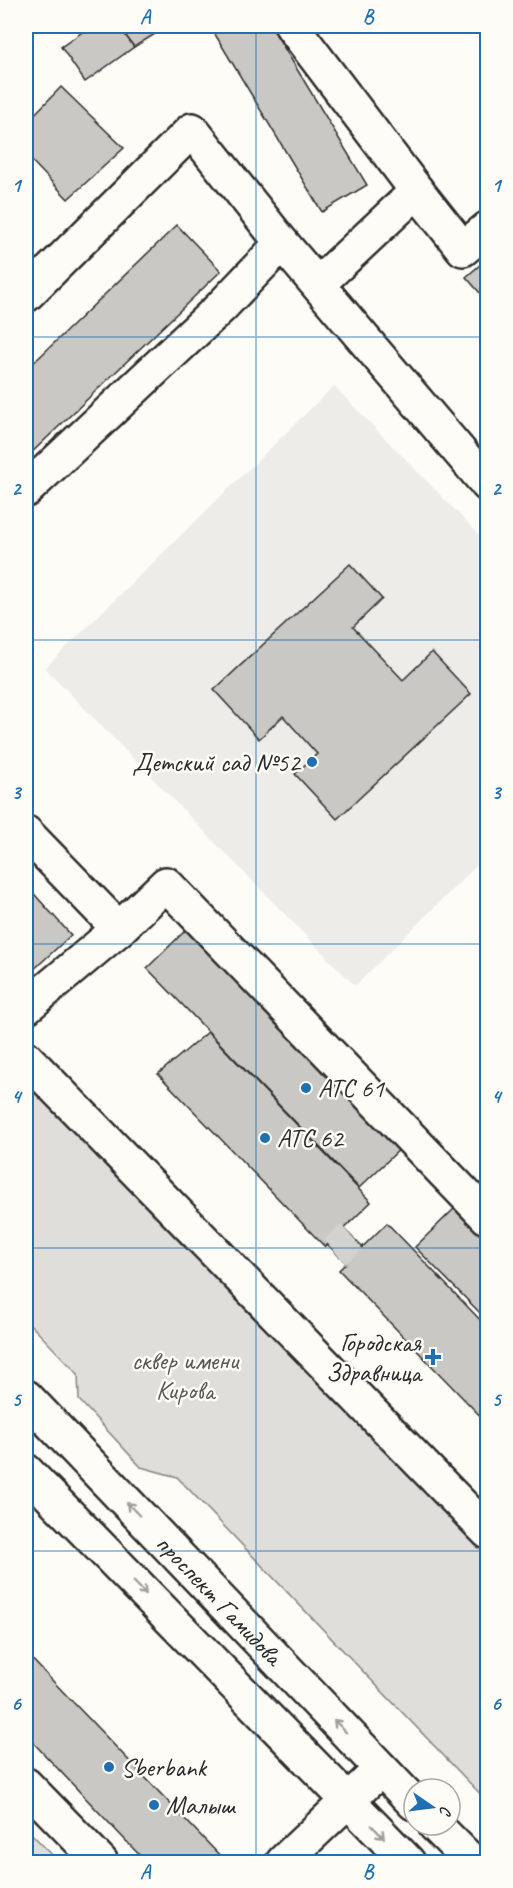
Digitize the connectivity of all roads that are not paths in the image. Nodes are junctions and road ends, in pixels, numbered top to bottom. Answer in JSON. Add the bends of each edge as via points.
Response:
{"nodes":[{"id":1,"x":292,"y":26,"type":"edge"},
{"id":2,"x":417,"y":191,"type":"junction"},
{"id":3,"x":488,"y":228,"type":"edge"},
{"id":4,"x":282,"y":243,"type":"junction"},
{"id":5,"x":318,"y":284,"type":"junction"},
{"id":6,"x":26,"y":295,"type":"edge"},
{"id":7,"x":488,"y":485,"type":"edge"},
{"id":8,"x":26,"y":490,"type":"edge"},
{"id":9,"x":26,"y":833,"type":"edge"},
{"id":10,"x":119,"y":929,"type":"junction"},
{"id":11,"x":26,"y":1007,"type":"edge"},
{"id":12,"x":26,"y":1058,"type":"edge"},
{"id":13,"x":488,"y":1218,"type":"edge"},
{"id":14,"x":26,"y":1397,"type":"edge"},
{"id":15,"x":26,"y":1471,"type":"edge"},
{"id":16,"x":488,"y":1532,"type":"edge"},
{"id":17,"x":381,"y":1769,"type":"junction"},
{"id":18,"x":26,"y":1785,"type":"edge"},
{"id":19,"x":402,"y":1791,"type":"edge"},
{"id":20,"x":348,"y":1801,"type":"junction"},
{"id":21,"x":447,"y":1837,"type":"edge"},
{"id":22,"x":101,"y":1863,"type":"edge"},
{"id":23,"x":284,"y":1863,"type":"edge"},
{"id":24,"x":408,"y":1863,"type":"edge"},
{"id":25,"x":472,"y":1863,"type":"edge"}],
"edges":[{"from":1,"to":2,"type":"main road"},
{"from":2,"to":3,"type":"main road","via":[[463,249]]},
{"from":2,"to":5,"type":"main road"},
{"from":4,"to":5,"type":"main road"},
{"from":4,"to":6,"type":"main road","via":[[192,130]]},
{"from":4,"to":8,"type":"main road","via":[[221,307]]},
{"from":5,"to":7,"type":"main road"},
{"from":9,"to":10,"type":"main road"},
{"from":10,"to":11,"type":"main road"},
{"from":10,"to":13,"type":"main road","via":[[166,884]]},
{"from":12,"to":16,"type":"main road"},
{"from":17,"to":14,"type":"main road","name":"проспект Гамидова","one_way":true},
{"from":15,"to":20,"type":"main road","name":"проспект Гамидова","one_way":true},
{"from":17,"to":19,"type":"main road","name":"проспект Гамидова"},
{"from":17,"to":20,"type":"main road"},
{"from":18,"to":22,"type":"main road"},
{"from":20,"to":23,"type":"main road"},
{"from":20,"to":24,"type":"main road","name":"проспект Гамидова","one_way":true},
{"from":21,"to":25,"type":"main road"}]}
